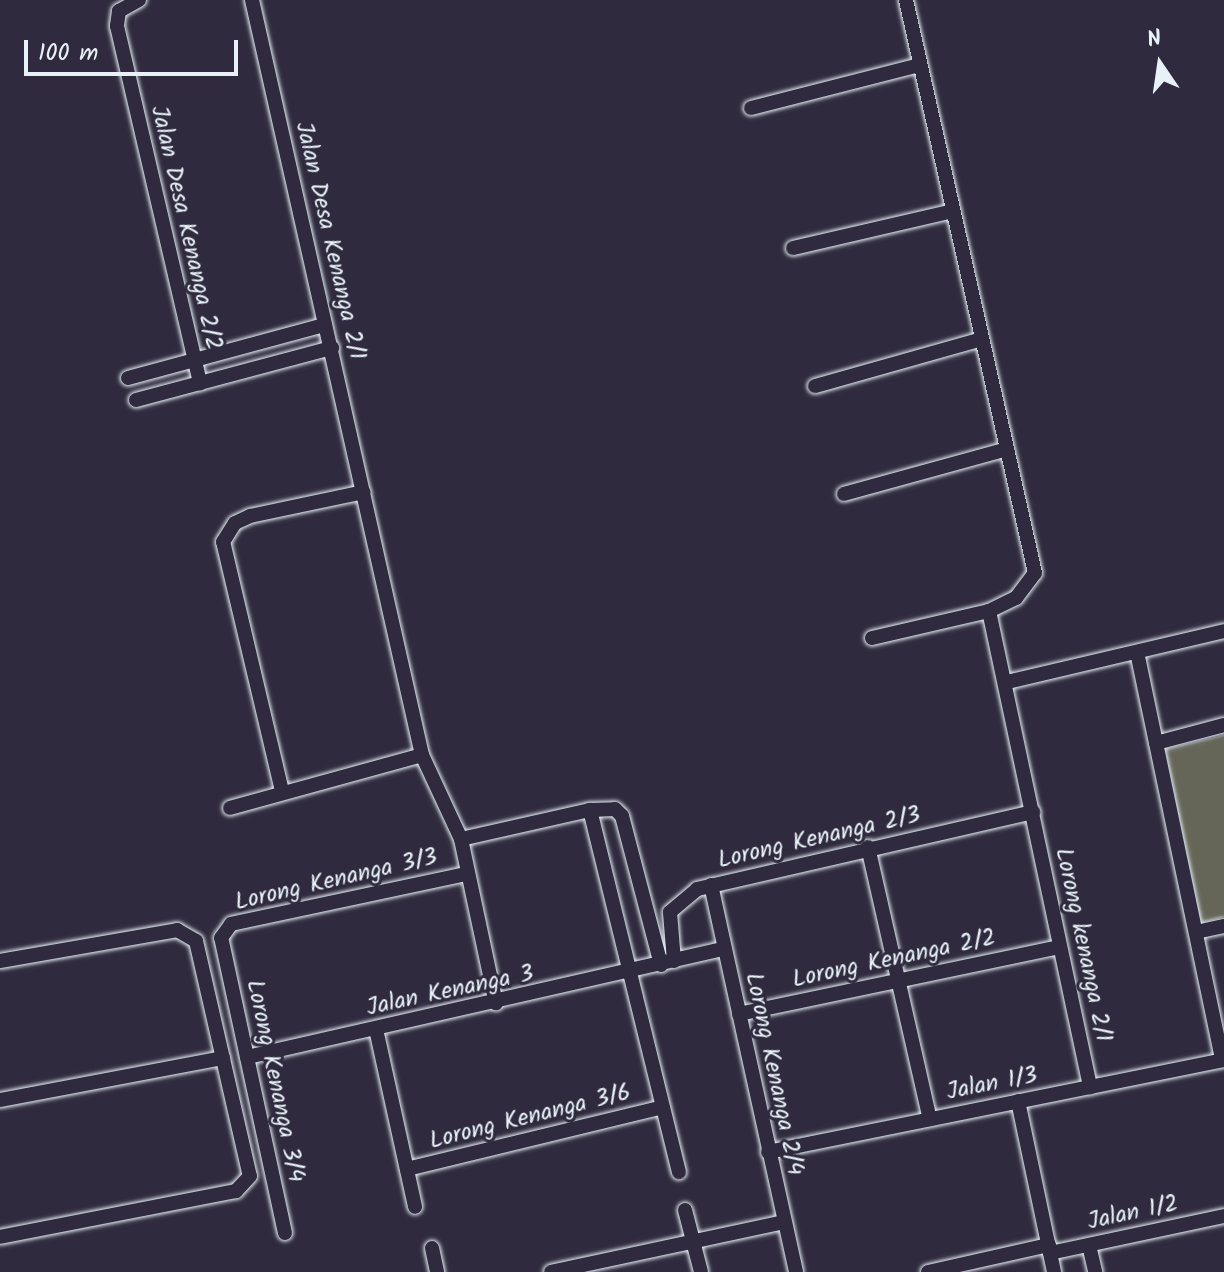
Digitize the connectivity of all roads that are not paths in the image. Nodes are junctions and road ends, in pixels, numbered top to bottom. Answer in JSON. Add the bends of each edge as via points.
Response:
{"nodes":[{"id":1,"x":139,"y":0,"type":"edge"},
{"id":2,"x":252,"y":0,"type":"edge"},
{"id":3,"x":906,"y":0,"type":"edge"},
{"id":4,"x":920,"y":65,"type":"junction"},
{"id":5,"x":751,"y":108,"type":"dead end"},
{"id":6,"x":953,"y":211,"type":"junction"},
{"id":7,"x":793,"y":248,"type":"dead end"},
{"id":8,"x":325,"y":325,"type":"junction"},
{"id":9,"x":982,"y":339,"type":"junction"},
{"id":10,"x":332,"y":348,"type":"junction"},
{"id":11,"x":194,"y":360,"type":"junction"},
{"id":12,"x":128,"y":378,"type":"dead end"},
{"id":13,"x":200,"y":383,"type":"junction"},
{"id":14,"x":815,"y":386,"type":"dead end"},
{"id":15,"x":136,"y":400,"type":"dead end"},
{"id":16,"x":1007,"y":449,"type":"junction"},
{"id":17,"x":364,"y":492,"type":"junction"},
{"id":18,"x":844,"y":494,"type":"dead end"},
{"id":19,"x":989,"y":611,"type":"junction"},
{"id":20,"x":1224,"y":631,"type":"edge"},
{"id":21,"x":872,"y":638,"type":"dead end"},
{"id":22,"x":1137,"y":652,"type":"junction"},
{"id":23,"x":1007,"y":682,"type":"junction"},
{"id":24,"x":1224,"y":725,"type":"edge"},
{"id":25,"x":1156,"y":743,"type":"junction"},
{"id":26,"x":422,"y":755,"type":"junction"},
{"id":27,"x":282,"y":791,"type":"junction"},
{"id":28,"x":230,"y":808,"type":"dead end"},
{"id":29,"x":590,"y":810,"type":"junction"},
{"id":30,"x":1033,"y":812,"type":"junction"},
{"id":31,"x":461,"y":839,"type":"junction"},
{"id":32,"x":868,"y":847,"type":"junction"},
{"id":33,"x":467,"y":874,"type":"junction"},
{"id":34,"x":711,"y":885,"type":"junction"},
{"id":35,"x":1224,"y":926,"type":"edge"},
{"id":36,"x":1196,"y":932,"type":"junction"},
{"id":37,"x":221,"y":938,"type":"joint"},
{"id":38,"x":1059,"y":947,"type":"junction"},
{"id":39,"x":724,"y":949,"type":"junction"},
{"id":40,"x":0,"y":961,"type":"edge"},
{"id":41,"x":668,"y":963,"type":"junction"},
{"id":42,"x":632,"y":974,"type":"junction"},
{"id":43,"x":900,"y":980,"type":"junction"},
{"id":44,"x":496,"y":1003,"type":"junction"},
{"id":45,"x":739,"y":1014,"type":"junction"},
{"id":46,"x":376,"y":1029,"type":"junction"},
{"id":47,"x":247,"y":1057,"type":"junction"},
{"id":48,"x":223,"y":1058,"type":"junction"},
{"id":49,"x":1223,"y":1060,"type":"edge"},
{"id":50,"x":1090,"y":1087,"type":"junction"},
{"id":51,"x":0,"y":1100,"type":"edge"},
{"id":52,"x":1018,"y":1101,"type":"junction"},
{"id":53,"x":663,"y":1107,"type":"junction"},
{"id":54,"x":930,"y":1119,"type":"junction"},
{"id":55,"x":768,"y":1152,"type":"junction"},
{"id":56,"x":407,"y":1169,"type":"junction"},
{"id":57,"x":679,"y":1172,"type":"dead end"},
{"id":58,"x":415,"y":1207,"type":"dead end"},
{"id":59,"x":685,"y":1210,"type":"dead end"},
{"id":60,"x":1223,"y":1219,"type":"edge"},
{"id":61,"x":784,"y":1222,"type":"junction"},
{"id":62,"x":285,"y":1233,"type":"dead end"},
{"id":63,"x":0,"y":1237,"type":"edge"},
{"id":64,"x":694,"y":1241,"type":"junction"},
{"id":65,"x":1089,"y":1245,"type":"junction"},
{"id":66,"x":432,"y":1248,"type":"dead end"},
{"id":67,"x":1050,"y":1249,"type":"junction"},
{"id":68,"x":437,"y":1272,"type":"edge"},
{"id":69,"x":551,"y":1272,"type":"edge"},
{"id":70,"x":701,"y":1272,"type":"edge"},
{"id":71,"x":796,"y":1272,"type":"edge"},
{"id":72,"x":928,"y":1272,"type":"edge"},
{"id":73,"x":1054,"y":1272,"type":"edge"},
{"id":74,"x":1095,"y":1272,"type":"edge"}],
"edges":[{"from":1,"to":11,"type":"street","name":"Jalan Desa Kenanga 2/2","via":[[119,11],[117,26]]},
{"from":2,"to":8,"type":"street","name":"Jalan Desa Kenanga 2/1"},
{"from":3,"to":4,"type":"street"},
{"from":4,"to":5,"type":"street"},
{"from":4,"to":6,"type":"street"},
{"from":6,"to":7,"type":"street"},
{"from":6,"to":9,"type":"street"},
{"from":8,"to":10,"type":"street","name":"Jalan Desa Kenanga 2/1"},
{"from":8,"to":11,"type":"street"},
{"from":9,"to":14,"type":"street"},
{"from":9,"to":16,"type":"street"},
{"from":10,"to":13,"type":"street"},
{"from":10,"to":17,"type":"street","name":"Jalan Desa Kenanga 2/1"},
{"from":11,"to":12,"type":"street"},
{"from":11,"to":13,"type":"street","name":"Jalan Desa Kenanga 2/2"},
{"from":13,"to":15,"type":"street"},
{"from":16,"to":18,"type":"street"},
{"from":16,"to":19,"type":"street","via":[[1035,573],[1016,598]]},
{"from":17,"to":26,"type":"street","name":"Jalan Desa Kenanga 2/1"},
{"from":17,"to":27,"type":"street","via":[[235,523],[223,542]]},
{"from":19,"to":21,"type":"street"},
{"from":19,"to":23,"type":"street"},
{"from":20,"to":22,"type":"street"},
{"from":22,"to":23,"type":"street"},
{"from":22,"to":25,"type":"street"},
{"from":23,"to":30,"type":"street"},
{"from":24,"to":25,"type":"street"},
{"from":25,"to":36,"type":"street"},
{"from":26,"to":27,"type":"street"},
{"from":26,"to":31,"type":"street","name":"Jalan Desa Kenanga 2/1"},
{"from":27,"to":28,"type":"street"},
{"from":29,"to":31,"type":"street"},
{"from":29,"to":41,"type":"street","via":[[609,807],[622,816]]},
{"from":29,"to":42,"type":"street"},
{"from":30,"to":32,"type":"street","name":"Lorong Kenanga 2/3"},
{"from":30,"to":38,"type":"street","name":"Lorong kenanga 2/1"},
{"from":31,"to":33,"type":"street","name":"Jalan Desa Kenanga 2/1"},
{"from":32,"to":34,"type":"street","name":"Lorong Kenanga 2/3"},
{"from":32,"to":43,"type":"street"},
{"from":33,"to":37,"type":"street","name":"Lorong Kenanga 3/3","via":[[231,924]]},
{"from":33,"to":44,"type":"street","name":"Jalan Desa Kenanga 2/1"},
{"from":34,"to":39,"type":"street","name":"Lorong Kenanga 2/4"},
{"from":34,"to":41,"type":"street","name":"Lorong Kenanga 2/3","via":[[685,896],[670,912]]},
{"from":35,"to":36,"type":"street"},
{"from":36,"to":49,"type":"street"},
{"from":37,"to":47,"type":"street","name":"Lorong Kenanga 3/4"},
{"from":38,"to":43,"type":"street","name":"Lorong Kenanga 2/2"},
{"from":38,"to":50,"type":"street","name":"Lorong kenanga 2/1"},
{"from":39,"to":41,"type":"street","name":"Jalan Kenanga 3"},
{"from":39,"to":45,"type":"street","name":"Lorong Kenanga 2/4"},
{"from":40,"to":48,"type":"street","via":[[177,930],[196,941]]},
{"from":41,"to":42,"type":"street","name":"Jalan Kenanga 3"},
{"from":42,"to":44,"type":"street","name":"Jalan Kenanga 3"},
{"from":42,"to":53,"type":"street"},
{"from":43,"to":45,"type":"street","name":"Lorong Kenanga 2/2"},
{"from":43,"to":54,"type":"street"},
{"from":44,"to":46,"type":"street","name":"Jalan Kenanga 3"},
{"from":45,"to":55,"type":"street","name":"Lorong Kenanga 2/4"},
{"from":46,"to":47,"type":"street","name":"Jalan Kenanga 3"},
{"from":46,"to":56,"type":"street"},
{"from":47,"to":62,"type":"street","name":"Lorong Kenanga 3/4"},
{"from":48,"to":51,"type":"street"},
{"from":48,"to":63,"type":"street","via":[[250,1176],[236,1191]]},
{"from":49,"to":50,"type":"street","name":"Jalan 1/3"},
{"from":50,"to":52,"type":"street","name":"Jalan 1/3"},
{"from":52,"to":54,"type":"street","name":"Jalan 1/3"},
{"from":52,"to":67,"type":"street"},
{"from":53,"to":56,"type":"street","name":"Lorong Kenanga 3/6"},
{"from":53,"to":57,"type":"street"},
{"from":54,"to":55,"type":"street","name":"Jalan 1/3"},
{"from":55,"to":61,"type":"street","name":"Lorong Kenanga 2/4"},
{"from":56,"to":58,"type":"street"},
{"from":59,"to":64,"type":"street"},
{"from":60,"to":65,"type":"street","name":"Jalan 1/2"},
{"from":61,"to":64,"type":"street"},
{"from":61,"to":71,"type":"street","name":"Lorong Kenanga 2/4"},
{"from":64,"to":69,"type":"street"},
{"from":64,"to":70,"type":"street"},
{"from":65,"to":67,"type":"street","name":"Jalan 1/2"},
{"from":65,"to":74,"type":"street"},
{"from":66,"to":68,"type":"street"},
{"from":67,"to":72,"type":"street","name":"Jalan 1/2"},
{"from":67,"to":73,"type":"street"}]}
